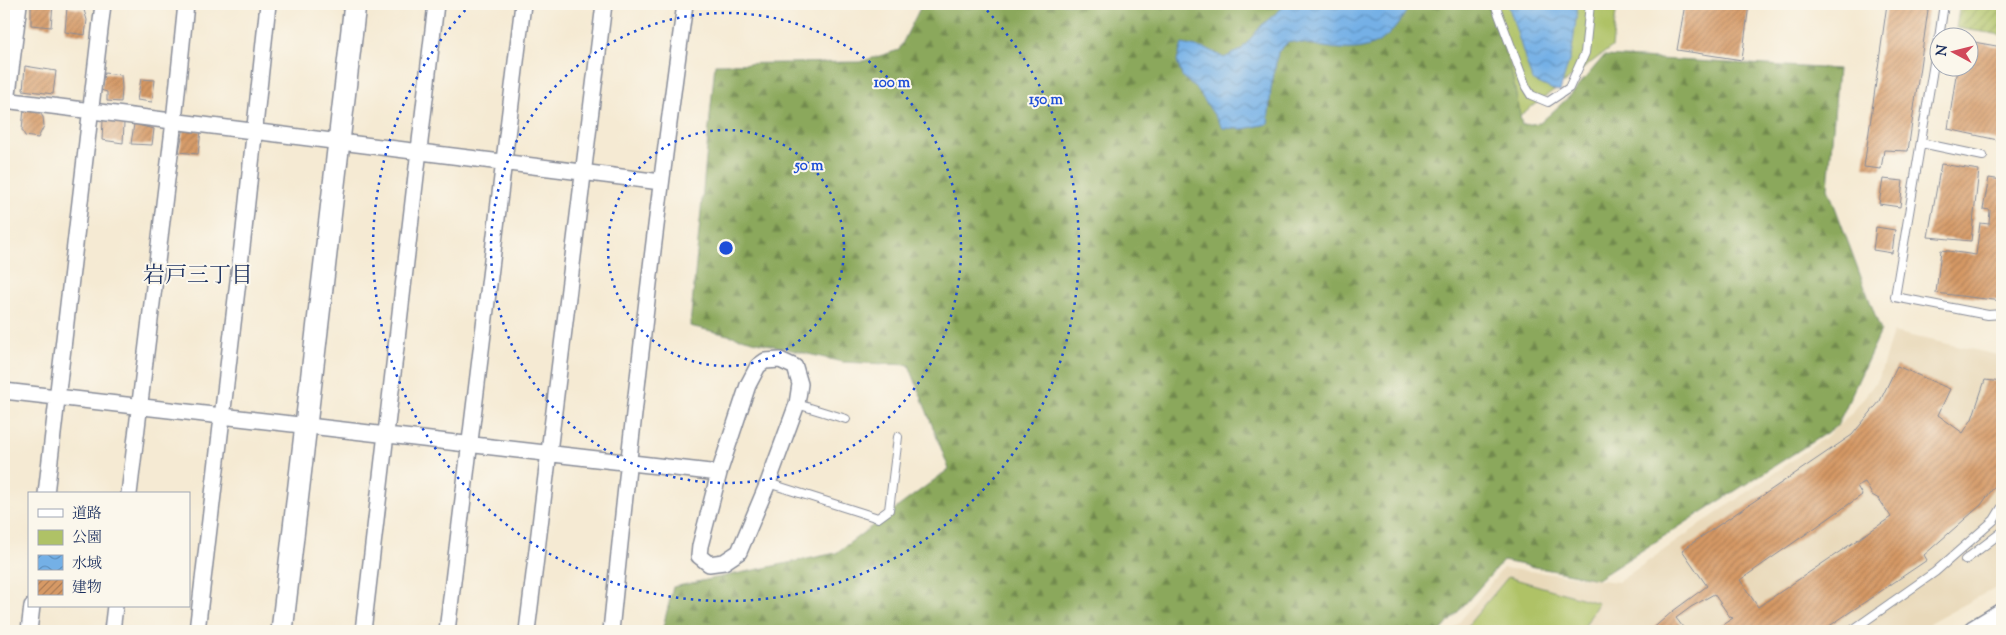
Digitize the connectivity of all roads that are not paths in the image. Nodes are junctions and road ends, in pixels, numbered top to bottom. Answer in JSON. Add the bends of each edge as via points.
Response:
{"nodes":[{"id":1,"x":16,"y":4,"type":"edge"},
{"id":2,"x":103,"y":4,"type":"edge"},
{"id":3,"x":186,"y":4,"type":"edge"},
{"id":4,"x":268,"y":4,"type":"edge"},
{"id":5,"x":355,"y":4,"type":"edge"},
{"id":6,"x":436,"y":4,"type":"edge"},
{"id":7,"x":523,"y":4,"type":"edge"},
{"id":8,"x":604,"y":4,"type":"edge"},
{"id":9,"x":685,"y":4,"type":"edge"},
{"id":10,"x":1495,"y":4,"type":"edge"},
{"id":11,"x":1590,"y":4,"type":"edge"},
{"id":12,"x":1944,"y":4,"type":"edge"},
{"id":13,"x":1940,"y":28,"type":"edge"},
{"id":14,"x":1932,"y":78,"type":"edge"},
{"id":15,"x":4,"y":100,"type":"edge"},
{"id":16,"x":91,"y":110,"type":"junction"},
{"id":17,"x":174,"y":121,"type":"junction"},
{"id":18,"x":254,"y":131,"type":"junction"},
{"id":19,"x":340,"y":142,"type":"junction"},
{"id":20,"x":1921,"y":143,"type":"junction"},
{"id":21,"x":419,"y":152,"type":"junction"},
{"id":22,"x":1984,"y":156,"type":"dead end"},
{"id":23,"x":504,"y":162,"type":"junction"},
{"id":24,"x":582,"y":172,"type":"junction"},
{"id":25,"x":661,"y":182,"type":"junction"},
{"id":26,"x":2002,"y":314,"type":"edge"},
{"id":27,"x":4,"y":391,"type":"edge"},
{"id":28,"x":57,"y":397,"type":"junction"},
{"id":29,"x":797,"y":404,"type":"junction"},
{"id":30,"x":139,"y":407,"type":"junction"},
{"id":31,"x":222,"y":416,"type":"junction"},
{"id":32,"x":846,"y":419,"type":"dead end"},
{"id":33,"x":306,"y":426,"type":"junction"},
{"id":34,"x":386,"y":435,"type":"junction"},
{"id":35,"x":898,"y":437,"type":"dead end"},
{"id":36,"x":470,"y":444,"type":"junction"},
{"id":37,"x":548,"y":453,"type":"junction"},
{"id":38,"x":628,"y":462,"type":"junction"},
{"id":39,"x":719,"y":473,"type":"junction"},
{"id":40,"x":768,"y":483,"type":"junction"},
{"id":41,"x":46,"y":492,"type":"edge"},
{"id":42,"x":129,"y":492,"type":"edge"},
{"id":43,"x":2002,"y":507,"type":"edge"},
{"id":44,"x":2002,"y":532,"type":"edge"},
{"id":45,"x":1965,"y":560,"type":"dead end"},
{"id":46,"x":32,"y":608,"type":"edge"},
{"id":47,"x":115,"y":608,"type":"edge"},
{"id":48,"x":2002,"y":614,"type":"edge"},
{"id":49,"x":29,"y":631,"type":"edge"},
{"id":50,"x":112,"y":631,"type":"edge"},
{"id":51,"x":197,"y":631,"type":"edge"},
{"id":52,"x":282,"y":631,"type":"edge"},
{"id":53,"x":363,"y":631,"type":"edge"},
{"id":54,"x":447,"y":631,"type":"edge"},
{"id":55,"x":527,"y":631,"type":"edge"},
{"id":56,"x":612,"y":631,"type":"edge"},
{"id":57,"x":1851,"y":631,"type":"edge"},
{"id":58,"x":1974,"y":631,"type":"edge"}],
"edges":[{"from":1,"to":15,"type":"street"},
{"from":2,"to":16,"type":"street"},
{"from":3,"to":17,"type":"street"},
{"from":4,"to":18,"type":"street"},
{"from":5,"to":19,"type":"street"},
{"from":6,"to":21,"type":"street"},
{"from":7,"to":23,"type":"street"},
{"from":8,"to":24,"type":"street"},
{"from":9,"to":25,"type":"street"},
{"from":10,"to":11,"type":"lane","via":[[1526,87],[1531,95],[1548,102],[1569,88],[1585,52]]},
{"from":12,"to":13,"type":"lane"},
{"from":14,"to":20,"type":"lane"},
{"from":15,"to":16,"type":"street"},
{"from":16,"to":17,"type":"street"},
{"from":16,"to":28,"type":"street"},
{"from":17,"to":18,"type":"street"},
{"from":17,"to":30,"type":"street"},
{"from":18,"to":19,"type":"street"},
{"from":18,"to":31,"type":"street"},
{"from":19,"to":21,"type":"street"},
{"from":19,"to":33,"type":"street"},
{"from":20,"to":22,"type":"lane"},
{"from":20,"to":26,"type":"lane","via":[[1895,298],[1988,315]]},
{"from":21,"to":23,"type":"street"},
{"from":21,"to":34,"type":"street"},
{"from":23,"to":24,"type":"street"},
{"from":23,"to":36,"type":"street"},
{"from":24,"to":25,"type":"street"},
{"from":24,"to":37,"type":"street"},
{"from":25,"to":38,"type":"street"},
{"from":27,"to":28,"type":"street"},
{"from":28,"to":30,"type":"street"},
{"from":28,"to":41,"type":"street"},
{"from":29,"to":32,"type":"lane"},
{"from":29,"to":39,"type":"street","via":[[800,384],[795,367],[780,360],[765,361],[758,366],[748,385]]},
{"from":29,"to":40,"type":"street"},
{"from":30,"to":31,"type":"street"},
{"from":30,"to":42,"type":"street"},
{"from":31,"to":33,"type":"street"},
{"from":31,"to":51,"type":"street"},
{"from":33,"to":34,"type":"street"},
{"from":33,"to":52,"type":"street"},
{"from":34,"to":36,"type":"street"},
{"from":34,"to":53,"type":"street"},
{"from":35,"to":40,"type":"lane","via":[[889,510],[878,518]]},
{"from":36,"to":37,"type":"street"},
{"from":36,"to":54,"type":"street"},
{"from":37,"to":38,"type":"street"},
{"from":37,"to":55,"type":"street"},
{"from":38,"to":39,"type":"street"},
{"from":38,"to":56,"type":"street"},
{"from":39,"to":40,"type":"street","via":[[700,546],[699,556],[709,564],[724,562],[739,552]]},
{"from":43,"to":57,"type":"lane","via":[[1994,520],[1935,572]]},
{"from":44,"to":45,"type":"lane"},
{"from":46,"to":49,"type":"street"},
{"from":47,"to":50,"type":"street"},
{"from":48,"to":58,"type":"street"}]}
